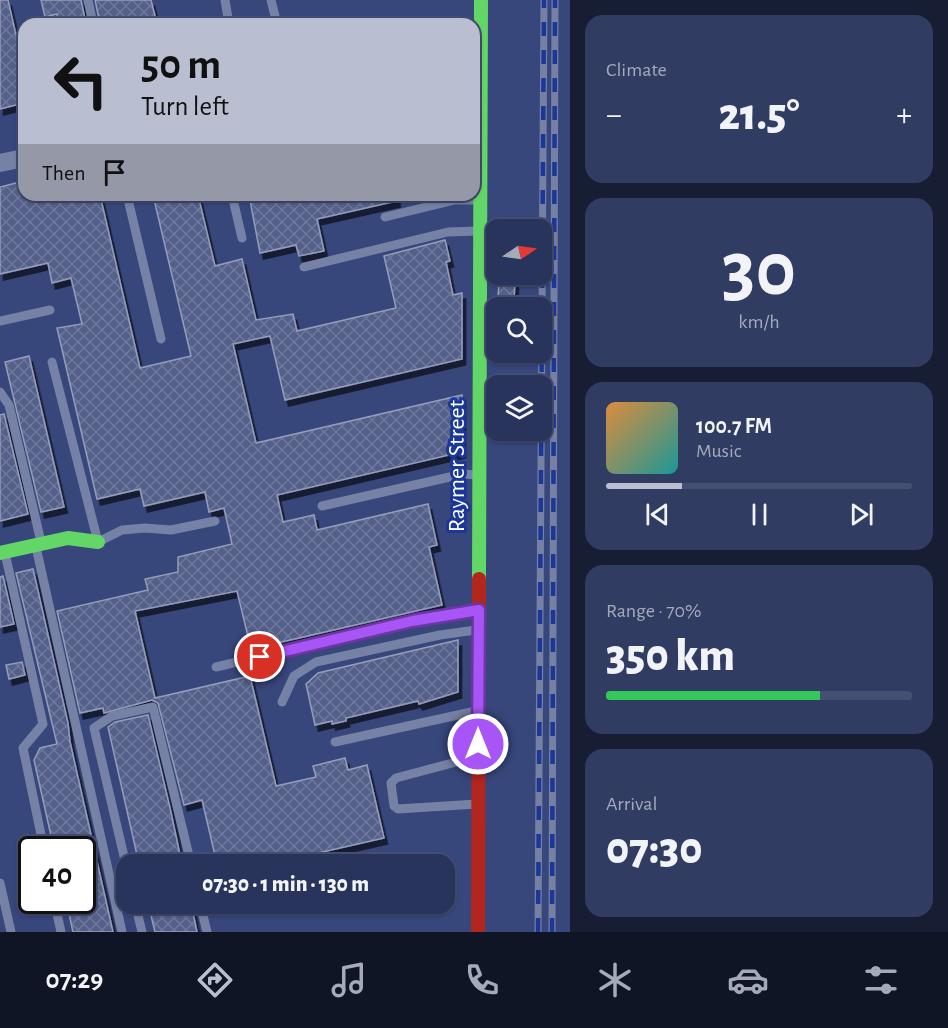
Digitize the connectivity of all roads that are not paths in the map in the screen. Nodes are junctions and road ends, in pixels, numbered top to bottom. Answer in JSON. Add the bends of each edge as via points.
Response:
{"nodes":[{"id":1,"x":88,"y":0,"type":"edge"},
{"id":2,"x":225,"y":0,"type":"edge"},
{"id":3,"x":271,"y":0,"type":"edge"},
{"id":4,"x":482,"y":0,"type":"edge"},
{"id":5,"x":92,"y":18,"type":"edge"},
{"id":6,"x":228,"y":18,"type":"edge"},
{"id":7,"x":276,"y":18,"type":"edge"},
{"id":8,"x":480,"y":27,"type":"edge"},
{"id":9,"x":18,"y":159,"type":"edge"},
{"id":10,"x":0,"y":163,"type":"edge"},
{"id":11,"x":480,"y":200,"type":"edge"},
{"id":12,"x":128,"y":201,"type":"edge"},
{"id":13,"x":233,"y":201,"type":"edge"},
{"id":14,"x":451,"y":201,"type":"edge"},
{"id":15,"x":385,"y":216,"type":"dead end"},
{"id":16,"x":480,"y":231,"type":"junction"},
{"id":17,"x":242,"y":238,"type":"dead end"},
{"id":18,"x":304,"y":267,"type":"dead end"},
{"id":19,"x":50,"y":310,"type":"dead end"},
{"id":20,"x":0,"y":321,"type":"edge"},
{"id":21,"x":161,"y":339,"type":"dead end"},
{"id":22,"x":52,"y":362,"type":"dead end"},
{"id":23,"x":0,"y":392,"type":"edge"},
{"id":24,"x":479,"y":475,"type":"junction"},
{"id":25,"x":322,"y":506,"type":"dead end"},
{"id":26,"x":215,"y":521,"type":"dead end"},
{"id":27,"x":98,"y":542,"type":"junction"},
{"id":28,"x":38,"y":544,"type":"junction"},
{"id":29,"x":2,"y":552,"type":"edge"},
{"id":30,"x":479,"y":610,"type":"junction"},
{"id":31,"x":479,"y":630,"type":"junction"},
{"id":32,"x":216,"y":667,"type":"dead end"},
{"id":33,"x":282,"y":702,"type":"dead end"},
{"id":34,"x":479,"y":710,"type":"junction"},
{"id":35,"x":335,"y":742,"type":"dead end"},
{"id":36,"x":478,"y":762,"type":"junction"},
{"id":37,"x":478,"y":804,"type":"junction"},
{"id":38,"x":41,"y":836,"type":"edge"},
{"id":39,"x":123,"y":854,"type":"edge"},
{"id":40,"x":189,"y":854,"type":"edge"},
{"id":41,"x":0,"y":883,"type":"edge"},
{"id":42,"x":57,"y":914,"type":"edge"},
{"id":43,"x":138,"y":914,"type":"edge"},
{"id":44,"x":203,"y":914,"type":"edge"},
{"id":45,"x":11,"y":932,"type":"edge"},
{"id":46,"x":61,"y":932,"type":"edge"},
{"id":47,"x":122,"y":932,"type":"edge"},
{"id":48,"x":142,"y":932,"type":"edge"},
{"id":49,"x":207,"y":932,"type":"edge"},
{"id":50,"x":478,"y":932,"type":"edge"}],
"edges":[{"from":1,"to":5,"type":"lane"},
{"from":2,"to":6,"type":"lane"},
{"from":3,"to":7,"type":"lane"},
{"from":4,"to":8,"type":"street","name":"Raymer Street"},
{"from":9,"to":10,"type":"street"},
{"from":11,"to":16,"type":"street","name":"Raymer Street"},
{"from":12,"to":21,"type":"lane"},
{"from":13,"to":17,"type":"lane"},
{"from":14,"to":15,"type":"lane"},
{"from":16,"to":18,"type":"lane","via":[[448,232]]},
{"from":16,"to":24,"type":"street","name":"Raymer Street"},
{"from":19,"to":20,"type":"lane"},
{"from":22,"to":27,"type":"lane"},
{"from":23,"to":28,"type":"lane","via":[[9,405]]},
{"from":24,"to":25,"type":"lane","via":[[463,474]]},
{"from":24,"to":30,"type":"street","name":"Raymer Street"},
{"from":26,"to":27,"type":"lane","via":[[171,530],[122,530]]},
{"from":27,"to":28,"type":"street","via":[[68,538]]},
{"from":28,"to":29,"type":"street"},
{"from":28,"to":47,"type":"lane"},
{"from":29,"to":38,"type":"lane","via":[[43,724],[23,748]]},
{"from":30,"to":31,"type":"street","name":"Raymer Street"},
{"from":30,"to":32,"type":"lane","via":[[412,621]]},
{"from":31,"to":33,"type":"lane","via":[[448,633],[316,662],[294,676]]},
{"from":31,"to":34,"type":"street","name":"Raymer Street"},
{"from":34,"to":35,"type":"lane"},
{"from":34,"to":36,"type":"street","name":"Raymer Street"},
{"from":36,"to":37,"type":"street","name":"Raymer Street"},
{"from":36,"to":37,"type":"lane","via":[[459,761],[396,778],[391,787],[394,806],[398,808]]},
{"from":37,"to":50,"type":"street","name":"Raymer Street"},
{"from":39,"to":40,"type":"lane","via":[[94,728],[112,716],[153,706]]},
{"from":41,"to":45,"type":"lane"},
{"from":42,"to":46,"type":"lane"},
{"from":43,"to":48,"type":"lane"},
{"from":44,"to":49,"type":"lane"}]}
